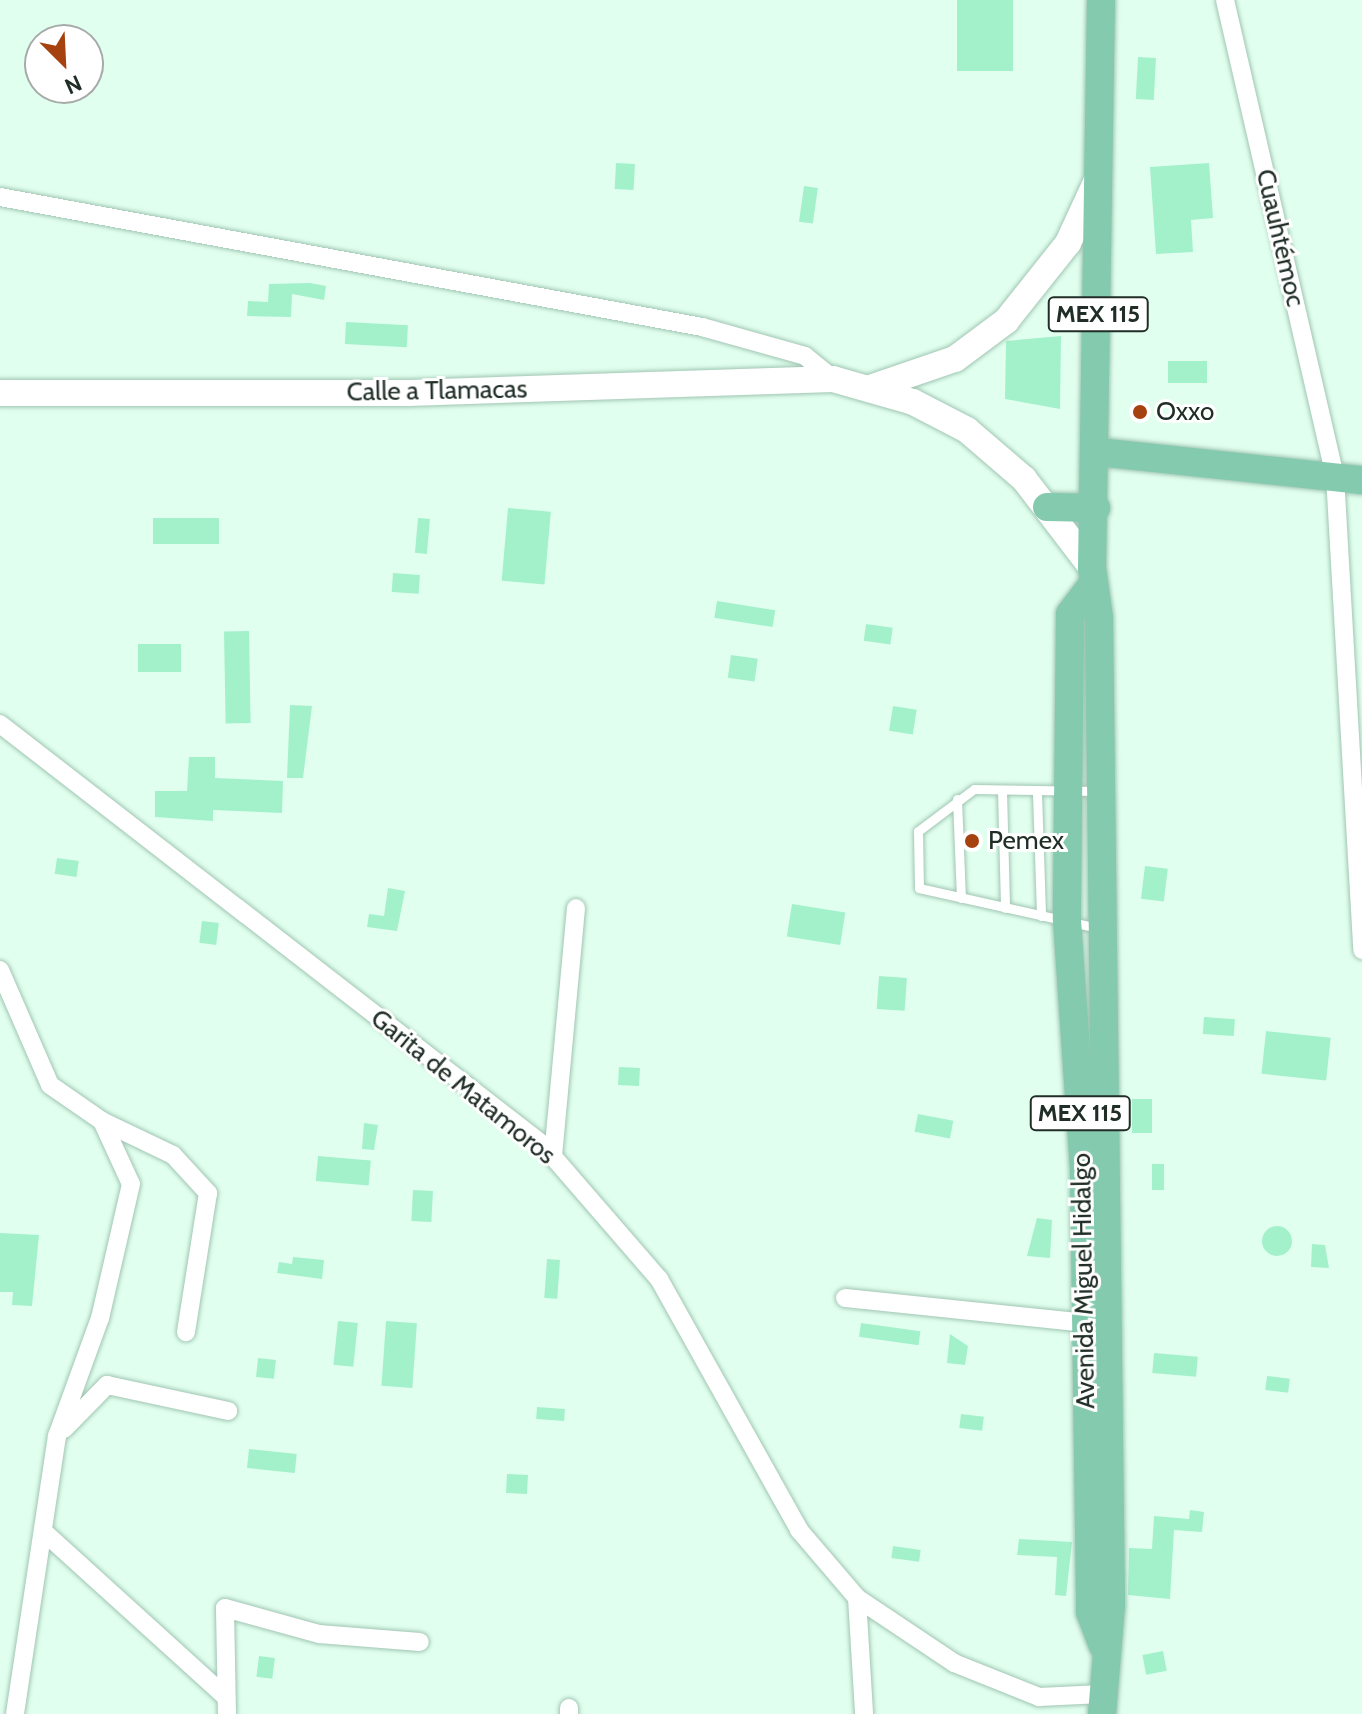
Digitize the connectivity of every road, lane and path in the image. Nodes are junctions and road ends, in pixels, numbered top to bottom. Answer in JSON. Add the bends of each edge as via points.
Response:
{"nodes":[{"id":1,"x":1101,"y":0,"type":"edge"},
{"id":2,"x":1225,"y":0,"type":"edge"},
{"id":3,"x":1099,"y":176,"type":"junction"},
{"id":4,"x":0,"y":197,"type":"edge"},
{"id":5,"x":833,"y":379,"type":"junction"},
{"id":6,"x":873,"y":387,"type":"junction"},
{"id":7,"x":0,"y":393,"type":"edge"},
{"id":8,"x":1098,"y":452,"type":"junction"},
{"id":9,"x":1349,"y":478,"type":"edge"},
{"id":10,"x":1047,"y":507,"type":"junction"},
{"id":11,"x":1096,"y":508,"type":"junction"},
{"id":12,"x":1092,"y":577,"type":"junction"},
{"id":13,"x":0,"y":724,"type":"edge"},
{"id":14,"x":1066,"y":790,"type":"junction"},
{"id":15,"x":1002,"y":791,"type":"junction"},
{"id":16,"x":1097,"y":791,"type":"junction"},
{"id":17,"x":1037,"y":793,"type":"junction"},
{"id":18,"x":957,"y":799,"type":"junction"},
{"id":19,"x":961,"y":898,"type":"junction"},
{"id":20,"x":576,"y":908,"type":"dead end"},
{"id":21,"x":1005,"y":908,"type":"junction"},
{"id":22,"x":1054,"y":918,"type":"junction"},
{"id":23,"x":1098,"y":928,"type":"junction"},
{"id":24,"x":1362,"y":950,"type":"edge"},
{"id":25,"x":0,"y":970,"type":"edge"},
{"id":26,"x":106,"y":1128,"type":"junction"},
{"id":27,"x":553,"y":1156,"type":"junction"},
{"id":28,"x":1093,"y":1169,"type":"junction"},
{"id":29,"x":845,"y":1298,"type":"dead end"},
{"id":30,"x":1085,"y":1323,"type":"junction"},
{"id":31,"x":186,"y":1332,"type":"dead end"},
{"id":32,"x":1096,"y":1366,"type":"junction"},
{"id":33,"x":228,"y":1411,"type":"dead end"},
{"id":34,"x":57,"y":1436,"type":"junction"},
{"id":35,"x":45,"y":1533,"type":"junction"},
{"id":36,"x":857,"y":1598,"type":"junction"},
{"id":37,"x":420,"y":1642,"type":"dead end"},
{"id":38,"x":1102,"y":1704,"type":"edge"},
{"id":39,"x":227,"y":1705,"type":"edge"},
{"id":40,"x":864,"y":1709,"type":"edge"},
{"id":41,"x":15,"y":1714,"type":"edge"}],
"edges":[{"from":1,"to":3,"type":"main road","number":"MEX 115"},
{"from":2,"to":9,"type":"street","name":"Cuauhtémoc"},
{"from":3,"to":6,"type":"main road","number":"MEX 115","via":[[1068,243],[1006,321],[955,359]]},
{"from":3,"to":8,"type":"main road","number":"MEX 115"},
{"from":4,"to":5,"type":"street","via":[[702,327],[805,356]]},
{"from":5,"to":6,"type":"main road","name":"Calle a Tlamacas","number":"MEX 115"},
{"from":5,"to":7,"type":"main road","name":"Calle a Tlamacas","number":"MEX 115","via":[[409,393]]},
{"from":6,"to":10,"type":"main road","number":"MEX 115","via":[[967,430]]},
{"from":8,"to":9,"type":"main road"},
{"from":8,"to":11,"type":"main road","name":"Avenida Miguel Hidalgo","number":"MEX 115"},
{"from":9,"to":24,"type":"street","name":"Cuauhtémoc"},
{"from":10,"to":11,"type":"main road"},
{"from":10,"to":12,"type":"main road","number":"MEX 115"},
{"from":11,"to":12,"type":"main road","name":"Avenida Miguel Hidalgo","number":"MEX 115"},
{"from":12,"to":14,"type":"main road","name":"Avenida Miguel Hidalgo","number":"MEX 115","via":[[1070,614]]},
{"from":12,"to":16,"type":"main road","name":"Avenida Miguel Hidalgo","number":"MEX 115","via":[[1099,618]]},
{"from":13,"to":27,"type":"street","name":"Garita de Matamoros"},
{"from":14,"to":16,"type":"lane"},
{"from":14,"to":17,"type":"lane"},
{"from":14,"to":22,"type":"main road","name":"Avenida Miguel Hidalgo","number":"MEX 115"},
{"from":15,"to":17,"type":"lane"},
{"from":15,"to":18,"type":"lane","via":[[974,789]]},
{"from":15,"to":21,"type":"lane"},
{"from":16,"to":23,"type":"main road","name":"Avenida Miguel Hidalgo","number":"MEX 115"},
{"from":17,"to":22,"type":"lane"},
{"from":18,"to":19,"type":"lane"},
{"from":18,"to":19,"type":"lane","via":[[918,831],[919,888]]},
{"from":19,"to":21,"type":"lane"},
{"from":20,"to":27,"type":"street"},
{"from":21,"to":22,"type":"lane"},
{"from":22,"to":23,"type":"lane"},
{"from":22,"to":28,"type":"main road","name":"Avenida Miguel Hidalgo","number":"MEX 115"},
{"from":23,"to":28,"type":"main road","name":"Avenida Miguel Hidalgo","number":"MEX 115"},
{"from":25,"to":26,"type":"street","via":[[50,1085]]},
{"from":26,"to":31,"type":"street","via":[[173,1155],[208,1193]]},
{"from":26,"to":34,"type":"street","via":[[131,1184],[100,1318]]},
{"from":27,"to":36,"type":"street","name":"Garita de Matamoros","via":[[659,1279],[799,1530]]},
{"from":28,"to":30,"type":"main road","name":"Avenida Miguel Hidalgo","number":"MEX 115"},
{"from":28,"to":32,"type":"main road","name":"Avenida Miguel Hidalgo","number":"MEX 115"},
{"from":29,"to":30,"type":"street"},
{"from":30,"to":32,"type":"main road","name":"Avenida Miguel Hidalgo","number":"MEX 115"},
{"from":32,"to":38,"type":"main road","name":"Avenida Miguel Hidalgo","number":"MEX 115","via":[[1090,1612],[1103,1646]]},
{"from":33,"to":34,"type":"street","via":[[107,1385]]},
{"from":34,"to":35,"type":"street"},
{"from":35,"to":39,"type":"street"},
{"from":35,"to":41,"type":"street"},
{"from":36,"to":38,"type":"street","name":"Garita de Matamoros","via":[[954,1663],[1039,1697]]},
{"from":36,"to":40,"type":"street"},
{"from":37,"to":39,"type":"street","via":[[319,1634],[225,1608]]}]}
